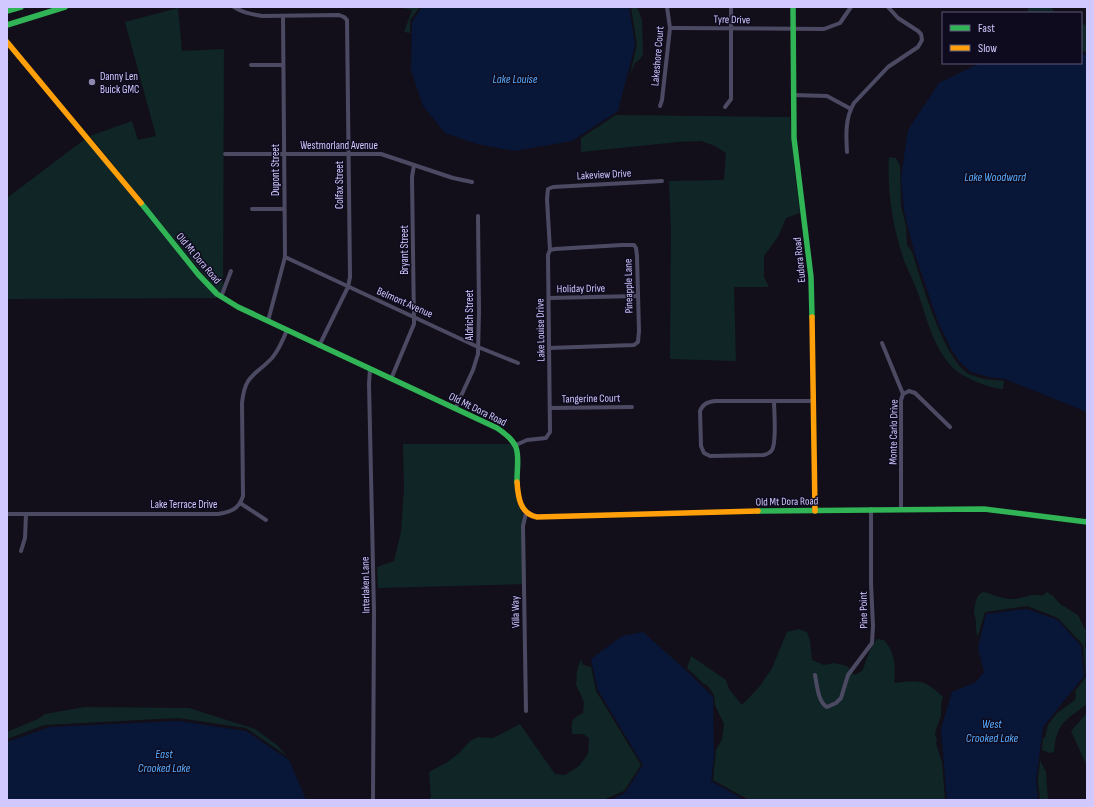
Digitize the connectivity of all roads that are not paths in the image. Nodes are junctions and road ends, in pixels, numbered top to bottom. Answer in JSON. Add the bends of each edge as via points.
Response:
{"nodes":[{"id":1,"x":21,"y":7,"type":"edge"},
{"id":2,"x":64,"y":7,"type":"edge"},
{"id":3,"x":234,"y":7,"type":"edge"},
{"id":4,"x":667,"y":7,"type":"edge"},
{"id":5,"x":731,"y":7,"type":"edge"},
{"id":6,"x":793,"y":7,"type":"edge"},
{"id":7,"x":851,"y":7,"type":"edge"},
{"id":8,"x":888,"y":7,"type":"edge"},
{"id":9,"x":7,"y":11,"type":"edge"},
{"id":10,"x":283,"y":16,"type":"junction"},
{"id":11,"x":7,"y":25,"type":"edge"},
{"id":12,"x":670,"y":28,"type":"junction"},
{"id":13,"x":732,"y":28,"type":"junction"},
{"id":14,"x":793,"y":28,"type":"junction"},
{"id":15,"x":7,"y":42,"type":"edge"},
{"id":16,"x":251,"y":65,"type":"dead end"},
{"id":17,"x":283,"y":65,"type":"junction"},
{"id":18,"x":793,"y":95,"type":"junction"},
{"id":19,"x":660,"y":106,"type":"dead end"},
{"id":20,"x":725,"y":107,"type":"dead end"},
{"id":21,"x":851,"y":108,"type":"junction"},
{"id":22,"x":847,"y":152,"type":"dead end"},
{"id":23,"x":225,"y":154,"type":"dead end"},
{"id":24,"x":284,"y":154,"type":"junction"},
{"id":25,"x":348,"y":154,"type":"junction"},
{"id":26,"x":414,"y":165,"type":"junction"},
{"id":27,"x":662,"y":181,"type":"dead end"},
{"id":28,"x":472,"y":182,"type":"dead end"},
{"id":29,"x":548,"y":190,"type":"joint"},
{"id":30,"x":252,"y":209,"type":"dead end"},
{"id":31,"x":284,"y":210,"type":"junction"},
{"id":32,"x":478,"y":216,"type":"dead end"},
{"id":33,"x":550,"y":250,"type":"junction"},
{"id":34,"x":285,"y":257,"type":"junction"},
{"id":35,"x":231,"y":271,"type":"dead end"},
{"id":36,"x":348,"y":287,"type":"junction"},
{"id":37,"x":637,"y":296,"type":"junction"},
{"id":38,"x":221,"y":297,"type":"junction"},
{"id":39,"x":549,"y":298,"type":"junction"},
{"id":40,"x":414,"y":316,"type":"junction"},
{"id":41,"x":268,"y":321,"type":"junction"},
{"id":42,"x":287,"y":330,"type":"junction"},
{"id":43,"x":882,"y":342,"type":"dead end"},
{"id":44,"x":319,"y":346,"type":"junction"},
{"id":45,"x":478,"y":347,"type":"junction"},
{"id":46,"x":549,"y":348,"type":"junction"},
{"id":47,"x":518,"y":363,"type":"dead end"},
{"id":48,"x":370,"y":369,"type":"junction"},
{"id":49,"x":391,"y":379,"type":"junction"},
{"id":50,"x":903,"y":394,"type":"junction"},
{"id":51,"x":774,"y":401,"type":"junction"},
{"id":52,"x":813,"y":401,"type":"junction"},
{"id":53,"x":632,"y":406,"type":"dead end"},
{"id":54,"x":455,"y":408,"type":"junction"},
{"id":55,"x":550,"y":408,"type":"junction"},
{"id":56,"x":950,"y":427,"type":"dead end"},
{"id":57,"x":516,"y":445,"type":"junction"},
{"id":58,"x":240,"y":503,"type":"junction"},
{"id":59,"x":871,"y":509,"type":"junction"},
{"id":60,"x":901,"y":509,"type":"junction"},
{"id":61,"x":815,"y":511,"type":"junction"},
{"id":62,"x":526,"y":513,"type":"junction"},
{"id":63,"x":7,"y":514,"type":"edge"},
{"id":64,"x":26,"y":514,"type":"junction"},
{"id":65,"x":266,"y":520,"type":"dead end"},
{"id":66,"x":1087,"y":522,"type":"edge"},
{"id":67,"x":21,"y":551,"type":"dead end"},
{"id":68,"x":815,"y":675,"type":"dead end"},
{"id":69,"x":526,"y":712,"type":"dead end"},
{"id":70,"x":373,"y":800,"type":"edge"}],
"edges":[{"from":1,"to":9,"type":"street"},
{"from":2,"to":11,"type":"street"},
{"from":3,"to":10,"type":"street","via":[[250,14]]},
{"from":4,"to":12,"type":"street","name":"Lakeshore Court"},
{"from":5,"to":13,"type":"street"},
{"from":6,"to":14,"type":"street","name":"Eudora Road"},
{"from":7,"to":14,"type":"street","name":"Tyre Drive","via":[[842,20],[830,27]]},
{"from":8,"to":21,"type":"street","via":[[898,18],[918,31],[922,40],[918,47],[888,67]]},
{"from":10,"to":17,"type":"street","name":"Dupont Street"},
{"from":10,"to":25,"type":"street","name":"Colfax Street","via":[[340,15],[346,18]]},
{"from":12,"to":13,"type":"street","name":"Tyre Drive"},
{"from":12,"to":19,"type":"street","name":"Lakeshore Court"},
{"from":13,"to":14,"type":"street","name":"Tyre Drive"},
{"from":13,"to":20,"type":"street","via":[[731,99]]},
{"from":14,"to":18,"type":"street","name":"Eudora Road"},
{"from":15,"to":38,"type":"street","name":"Old Mt Dora Road","via":[[198,274]]},
{"from":16,"to":17,"type":"street"},
{"from":17,"to":24,"type":"street","name":"Dupont Street"},
{"from":18,"to":21,"type":"street","via":[[826,96]]},
{"from":18,"to":52,"type":"street","name":"Eudora Road","via":[[794,138],[811,277]]},
{"from":21,"to":22,"type":"street","via":[[847,123]]},
{"from":23,"to":24,"type":"street","name":"Westmorland Avenue"},
{"from":24,"to":25,"type":"street","name":"Westmorland Avenue"},
{"from":24,"to":31,"type":"street","name":"Dupont Street"},
{"from":25,"to":26,"type":"street","name":"Westmorland Avenue","via":[[381,154]]},
{"from":25,"to":36,"type":"street","name":"Colfax Street"},
{"from":26,"to":28,"type":"street","name":"Westmorland Avenue"},
{"from":26,"to":40,"type":"street","name":"Bryant Street"},
{"from":27,"to":29,"type":"street","name":"Lakeview Drive","via":[[553,187]]},
{"from":29,"to":33,"type":"street","name":"Lake Louise Drive"},
{"from":30,"to":31,"type":"street"},
{"from":31,"to":34,"type":"street","name":"Dupont Street"},
{"from":32,"to":45,"type":"street","name":"Aldrich Street"},
{"from":33,"to":37,"type":"street","name":"Pineapple Lane","via":[[634,245],[637,256]]},
{"from":33,"to":39,"type":"street","name":"Lake Louise Drive"},
{"from":34,"to":36,"type":"street","name":"Belmont Avenue"},
{"from":34,"to":41,"type":"street","name":"Dupont Street"},
{"from":35,"to":38,"type":"street"},
{"from":36,"to":40,"type":"street","name":"Belmont Avenue"},
{"from":36,"to":44,"type":"street","name":"Colfax Street"},
{"from":37,"to":39,"type":"street","name":"Holiday Drive"},
{"from":37,"to":46,"type":"street","name":"Pineapple Lane","via":[[639,331],[638,342],[634,345]]},
{"from":38,"to":41,"type":"street","name":"Old Mt Dora Road"},
{"from":39,"to":46,"type":"street","name":"Lake Louise Drive"},
{"from":40,"to":45,"type":"street","name":"Belmont Avenue"},
{"from":40,"to":49,"type":"street","name":"Bryant Street","via":[[414,324]]},
{"from":41,"to":42,"type":"street","name":"Old Mt Dora Road"},
{"from":42,"to":44,"type":"street","name":"Old Mt Dora Road"},
{"from":42,"to":58,"type":"street","via":[[276,353],[250,377],[244,389],[243,496]]},
{"from":43,"to":50,"type":"street"},
{"from":44,"to":48,"type":"street","name":"Old Mt Dora Road"},
{"from":45,"to":47,"type":"street","name":"Belmont Avenue"},
{"from":45,"to":54,"type":"street","name":"Aldrich Street","via":[[473,370]]},
{"from":46,"to":55,"type":"street","name":"Lake Louise Drive"},
{"from":48,"to":49,"type":"street","name":"Old Mt Dora Road"},
{"from":48,"to":70,"type":"street","name":"Interlaken Lane","via":[[374,612]]},
{"from":49,"to":54,"type":"street","name":"Old Mt Dora Road"},
{"from":50,"to":56,"type":"street","name":"Monte Carlo Drive","via":[[915,392]]},
{"from":50,"to":60,"type":"street","name":"Monte Carlo Drive"},
{"from":51,"to":51,"type":"street","via":[[774,446],[769,454],[710,456],[704,453],[700,446],[700,411],[703,405],[715,401]]},
{"from":51,"to":52,"type":"street"},
{"from":52,"to":61,"type":"street","name":"Eudora Road"},
{"from":53,"to":55,"type":"street","name":"Tangerine Court"},
{"from":54,"to":57,"type":"street","name":"Old Mt Dora Road","via":[[497,428]]},
{"from":55,"to":57,"type":"street","name":"Lake Louise Drive","via":[[550,432],[547,437],[527,440]]},
{"from":57,"to":62,"type":"street","via":[[519,500]]},
{"from":58,"to":64,"type":"street","name":"Lake Terrace Drive","via":[[232,511],[218,514]]},
{"from":58,"to":65,"type":"street"},
{"from":59,"to":60,"type":"street","name":"Old Mt Dora Road"},
{"from":59,"to":61,"type":"street","name":"Old Mt Dora Road"},
{"from":59,"to":68,"type":"street","name":"Pine Point","via":[[872,643],[848,675],[843,694],[836,703],[828,707],[824,704]]},
{"from":60,"to":66,"type":"street","name":"Old Mt Dora Road","via":[[984,508]]},
{"from":61,"to":62,"type":"street","name":"Old Mt Dora Road","via":[[545,517],[535,517]]},
{"from":62,"to":69,"type":"street","name":"Villa Way","via":[[523,526]]},
{"from":63,"to":64,"type":"street","name":"Lake Terrace Drive"},
{"from":64,"to":67,"type":"street","via":[[25,538]]}]}
